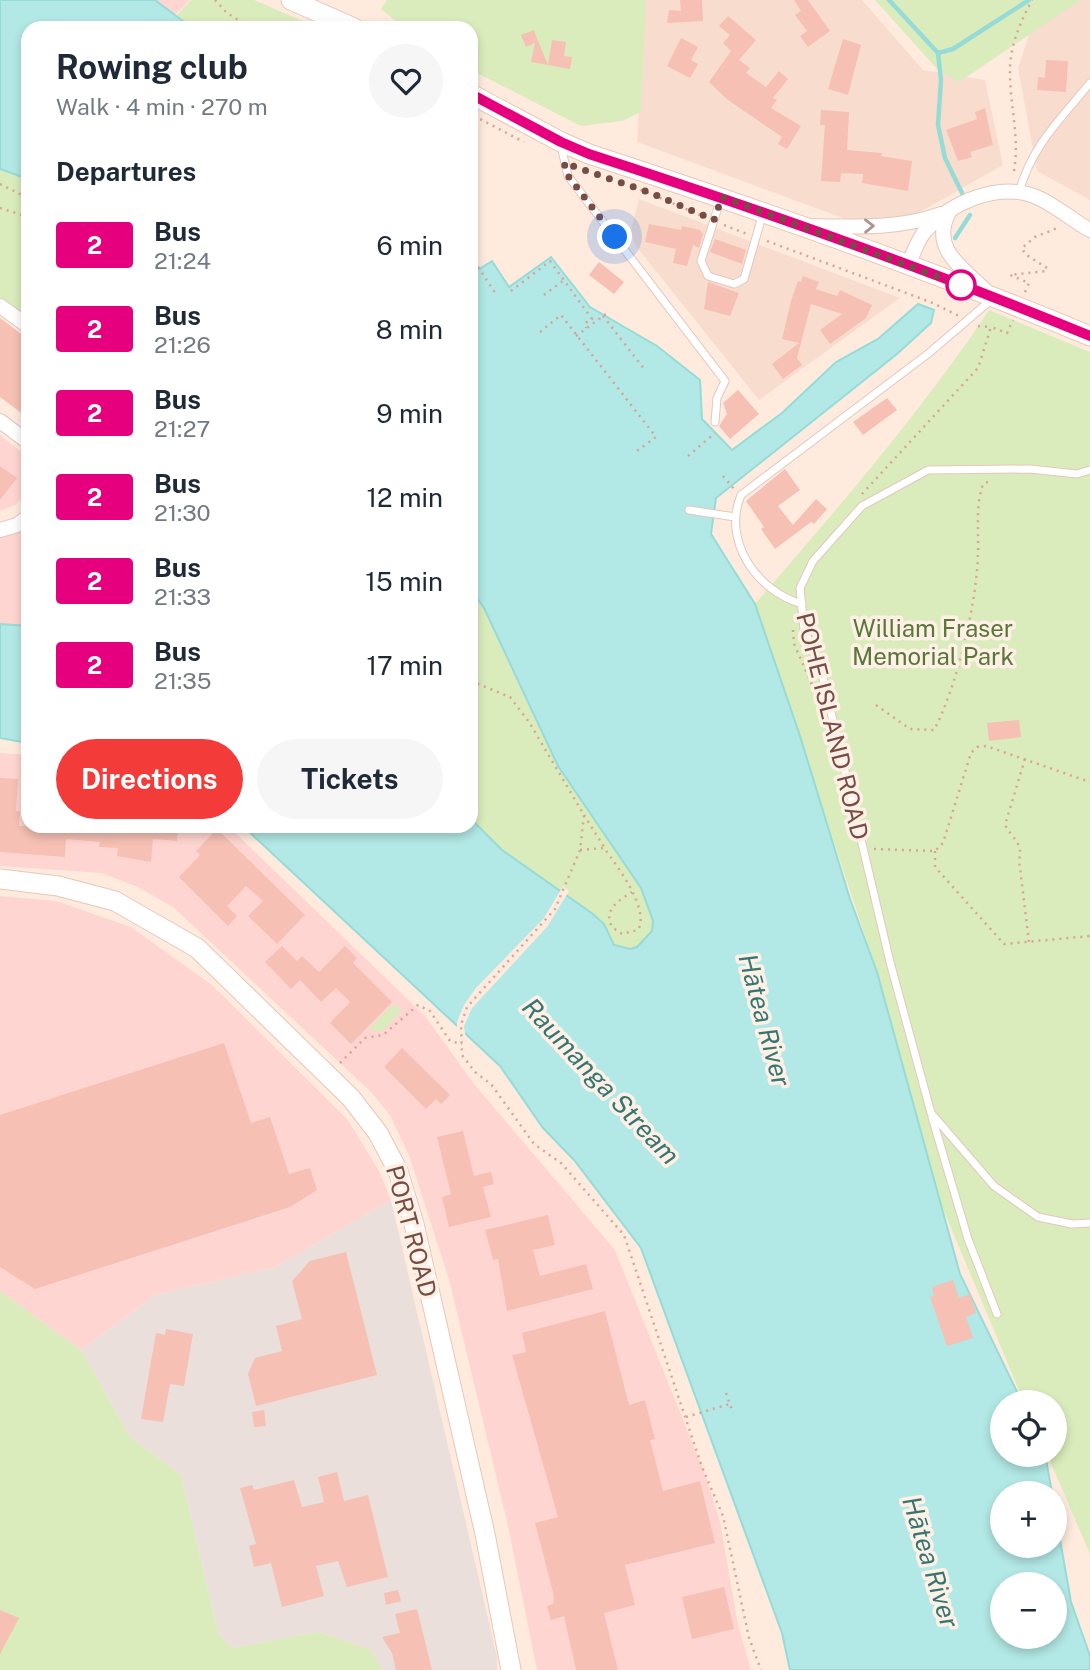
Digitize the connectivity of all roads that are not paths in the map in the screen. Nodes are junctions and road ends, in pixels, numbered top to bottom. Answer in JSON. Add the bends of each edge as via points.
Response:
{"nodes":[{"id":1,"x":292,"y":0,"type":"edge"},
{"id":2,"x":338,"y":21,"type":"edge"},
{"id":3,"x":1090,"y":83,"type":"edge"},
{"id":4,"x":478,"y":98,"type":"edge"},
{"id":5,"x":561,"y":142,"type":"junction"},
{"id":6,"x":1015,"y":192,"type":"junction"},
{"id":7,"x":722,"y":197,"type":"junction"},
{"id":8,"x":950,"y":211,"type":"junction"},
{"id":9,"x":764,"y":212,"type":"junction"},
{"id":10,"x":801,"y":226,"type":"junction"},
{"id":11,"x":1090,"y":230,"type":"edge"},
{"id":12,"x":908,"y":266,"type":"junction"},
{"id":13,"x":993,"y":296,"type":"junction"},
{"id":14,"x":0,"y":306,"type":"edge"},
{"id":15,"x":21,"y":321,"type":"edge"},
{"id":16,"x":1090,"y":336,"type":"edge"},
{"id":17,"x":0,"y":421,"type":"edge"},
{"id":18,"x":715,"y":422,"type":"dead end"},
{"id":19,"x":21,"y":437,"type":"edge"},
{"id":20,"x":1090,"y":470,"type":"edge"},
{"id":21,"x":689,"y":510,"type":"dead end"},
{"id":22,"x":735,"y":517,"type":"junction"},
{"id":23,"x":21,"y":522,"type":"edge"},
{"id":24,"x":0,"y":530,"type":"edge"},
{"id":25,"x":802,"y":604,"type":"junction"},
{"id":26,"x":0,"y":879,"type":"edge"},
{"id":27,"x":931,"y":1113,"type":"junction"},
{"id":28,"x":1090,"y":1223,"type":"edge"},
{"id":29,"x":997,"y":1314,"type":"dead end"},
{"id":30,"x":511,"y":1670,"type":"edge"}],
"edges":[{"from":1,"to":2,"type":"main road"},
{"from":3,"to":6,"type":"lane","via":[[1058,117]]},
{"from":4,"to":5,"type":"main road"},
{"from":5,"to":7,"type":"main road"},
{"from":5,"to":18,"type":"lane","via":[[568,176],[724,381]]},
{"from":6,"to":8,"type":"street","via":[[981,196]]},
{"from":6,"to":11,"type":"street","via":[[1047,201]]},
{"from":7,"to":9,"type":"main road"},
{"from":7,"to":9,"type":"lane","via":[[701,261],[708,276],[734,284],[744,279]]},
{"from":10,"to":8,"type":"street","one_way":true,"via":[[904,224]]},
{"from":8,"to":12,"type":"street","via":[[923,233]]},
{"from":8,"to":13,"type":"street","via":[[942,230],[945,247]]},
{"from":9,"to":10,"type":"main road"},
{"from":10,"to":12,"type":"main road"},
{"from":12,"to":13,"type":"main road"},
{"from":13,"to":16,"type":"main road"},
{"from":13,"to":22,"type":"lane","via":[[929,353],[741,495]]},
{"from":14,"to":15,"type":"street"},
{"from":17,"to":19,"type":"street"},
{"from":20,"to":25,"type":"lane","name":"POHE ISLAND ROAD","via":[[1077,474],[928,470],[862,506],[813,561],[800,588]]},
{"from":21,"to":22,"type":"lane"},
{"from":22,"to":25,"type":"lane","via":[[740,547],[751,567],[772,590]]},
{"from":23,"to":24,"type":"street"},
{"from":25,"to":27,"type":"lane","name":"POHE ISLAND ROAD","via":[[804,629],[821,670]]},
{"from":26,"to":30,"type":"main road","name":"PORT ROAD","via":[[58,886],[115,901],[197,948],[352,1098],[378,1133],[407,1197],[485,1534]]},
{"from":27,"to":28,"type":"lane","name":"POHE ISLAND ROAD","via":[[994,1186],[1038,1217]]},
{"from":27,"to":29,"type":"lane","name":"POHE ISLAND ROAD","via":[[968,1239]]}]}
